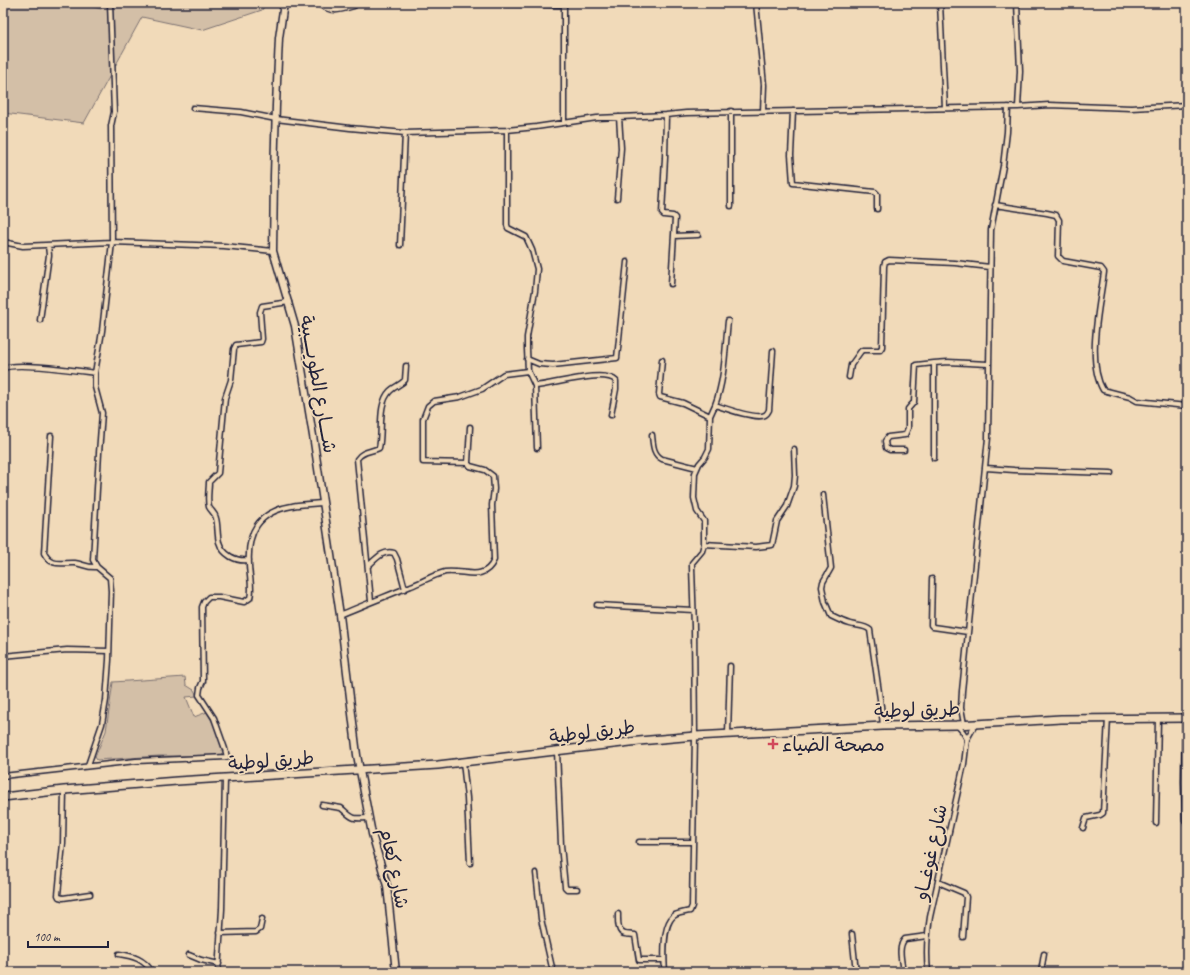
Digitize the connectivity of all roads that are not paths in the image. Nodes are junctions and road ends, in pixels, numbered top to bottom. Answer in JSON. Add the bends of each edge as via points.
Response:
{"nodes":[{"id":1,"x":110,"y":3,"type":"edge"},
{"id":2,"x":284,"y":3,"type":"edge"},
{"id":3,"x":317,"y":3,"type":"edge"},
{"id":4,"x":756,"y":3,"type":"edge"},
{"id":5,"x":940,"y":3,"type":"edge"},
{"id":6,"x":1017,"y":3,"type":"edge"},
{"id":7,"x":506,"y":4,"type":"edge"},
{"id":8,"x":564,"y":4,"type":"edge"},
{"id":9,"x":354,"y":6,"type":"dead end"},
{"id":10,"x":1187,"y":105,"type":"edge"},
{"id":11,"x":1008,"y":107,"type":"junction"},
{"id":12,"x":1018,"y":107,"type":"junction"},
{"id":13,"x":193,"y":108,"type":"dead end"},
{"id":14,"x":945,"y":108,"type":"junction"},
{"id":15,"x":731,"y":111,"type":"junction"},
{"id":16,"x":763,"y":111,"type":"junction"},
{"id":17,"x":793,"y":111,"type":"junction"},
{"id":18,"x":666,"y":115,"type":"junction"},
{"id":19,"x":619,"y":117,"type":"junction"},
{"id":20,"x":276,"y":119,"type":"junction"},
{"id":21,"x":564,"y":123,"type":"junction"},
{"id":22,"x":506,"y":130,"type":"junction"},
{"id":23,"x":405,"y":132,"type":"junction"},
{"id":24,"x":617,"y":198,"type":"dead end"},
{"id":25,"x":995,"y":205,"type":"junction"},
{"id":26,"x":731,"y":206,"type":"dead end"},
{"id":27,"x":877,"y":209,"type":"dead end"},
{"id":28,"x":698,"y":235,"type":"dead end"},
{"id":29,"x":674,"y":236,"type":"junction"},
{"id":30,"x":3,"y":242,"type":"edge"},
{"id":31,"x":112,"y":242,"type":"junction"},
{"id":32,"x":48,"y":245,"type":"junction"},
{"id":33,"x":400,"y":245,"type":"dead end"},
{"id":34,"x":273,"y":251,"type":"junction"},
{"id":35,"x":627,"y":262,"type":"dead end"},
{"id":36,"x":990,"y":267,"type":"junction"},
{"id":37,"x":671,"y":284,"type":"dead end"},
{"id":38,"x":289,"y":302,"type":"junction"},
{"id":39,"x":40,"y":320,"type":"dead end"},
{"id":40,"x":728,"y":321,"type":"dead end"},
{"id":41,"x":773,"y":351,"type":"dead end"},
{"id":42,"x":527,"y":360,"type":"junction"},
{"id":43,"x":662,"y":360,"type":"dead end"},
{"id":44,"x":934,"y":363,"type":"junction"},
{"id":45,"x":988,"y":364,"type":"junction"},
{"id":46,"x":406,"y":366,"type":"dead end"},
{"id":47,"x":3,"y":369,"type":"edge"},
{"id":48,"x":528,"y":371,"type":"junction"},
{"id":49,"x":96,"y":373,"type":"junction"},
{"id":50,"x":849,"y":378,"type":"dead end"},
{"id":51,"x":535,"y":386,"type":"junction"},
{"id":52,"x":715,"y":406,"type":"junction"},
{"id":53,"x":1187,"y":406,"type":"edge"},
{"id":54,"x":611,"y":415,"type":"dead end"},
{"id":55,"x":710,"y":416,"type":"junction"},
{"id":56,"x":470,"y":427,"type":"dead end"},
{"id":57,"x":51,"y":436,"type":"dead end"},
{"id":58,"x":652,"y":436,"type":"dead end"},
{"id":59,"x":537,"y":448,"type":"dead end"},
{"id":60,"x":794,"y":449,"type":"dead end"},
{"id":61,"x":904,"y":450,"type":"dead end"},
{"id":62,"x":934,"y":458,"type":"dead end"},
{"id":63,"x":468,"y":462,"type":"junction"},
{"id":64,"x":697,"y":468,"type":"junction"},
{"id":65,"x":986,"y":468,"type":"junction"},
{"id":66,"x":1111,"y":473,"type":"dead end"},
{"id":67,"x":823,"y":495,"type":"dead end"},
{"id":68,"x":323,"y":503,"type":"junction"},
{"id":69,"x":704,"y":544,"type":"junction"},
{"id":70,"x":249,"y":560,"type":"junction"},
{"id":71,"x":368,"y":566,"type":"junction"},
{"id":72,"x":96,"y":568,"type":"junction"},
{"id":73,"x":932,"y":579,"type":"dead end"},
{"id":74,"x":405,"y":589,"type":"junction"},
{"id":75,"x":372,"y":601,"type":"junction"},
{"id":76,"x":596,"y":604,"type":"dead end"},
{"id":77,"x":693,"y":610,"type":"junction"},
{"id":78,"x":340,"y":615,"type":"junction"},
{"id":79,"x":968,"y":632,"type":"junction"},
{"id":80,"x":109,"y":651,"type":"junction"},
{"id":81,"x":3,"y":656,"type":"edge"},
{"id":82,"x":730,"y":666,"type":"dead end"},
{"id":83,"x":1108,"y":718,"type":"junction"},
{"id":84,"x":1158,"y":718,"type":"junction"},
{"id":85,"x":1186,"y":718,"type":"edge"},
{"id":86,"x":976,"y":723,"type":"junction"},
{"id":87,"x":960,"y":724,"type":"junction"},
{"id":88,"x":883,"y":726,"type":"junction"},
{"id":89,"x":728,"y":734,"type":"junction"},
{"id":90,"x":695,"y":736,"type":"junction"},
{"id":91,"x":967,"y":739,"type":"junction"},
{"id":92,"x":557,"y":751,"type":"junction"},
{"id":93,"x":463,"y":762,"type":"junction"},
{"id":94,"x":88,"y":765,"type":"junction"},
{"id":95,"x":360,"y":770,"type":"junction"},
{"id":96,"x":3,"y":776,"type":"edge"},
{"id":97,"x":226,"y":778,"type":"junction"},
{"id":98,"x":64,"y":790,"type":"junction"},
{"id":99,"x":3,"y":797,"type":"edge"},
{"id":100,"x":322,"y":805,"type":"dead end"},
{"id":101,"x":368,"y":818,"type":"junction"},
{"id":102,"x":1156,"y":823,"type":"dead end"},
{"id":103,"x":1187,"y":824,"type":"edge"},
{"id":104,"x":1083,"y":828,"type":"dead end"},
{"id":105,"x":639,"y":842,"type":"dead end"},
{"id":106,"x":693,"y":842,"type":"junction"},
{"id":107,"x":470,"y":863,"type":"dead end"},
{"id":108,"x":536,"y":873,"type":"dead end"},
{"id":109,"x":938,"y":882,"type":"junction"},
{"id":110,"x":577,"y":890,"type":"dead end"},
{"id":111,"x":90,"y":894,"type":"dead end"},
{"id":112,"x":618,"y":914,"type":"dead end"},
{"id":113,"x":262,"y":919,"type":"dead end"},
{"id":114,"x":220,"y":933,"type":"junction"},
{"id":115,"x":852,"y":934,"type":"dead end"},
{"id":116,"x":927,"y":936,"type":"junction"},
{"id":117,"x":963,"y":937,"type":"dead end"},
{"id":118,"x":119,"y":954,"type":"dead end"},
{"id":119,"x":1044,"y":954,"type":"dead end"},
{"id":120,"x":189,"y":955,"type":"dead end"},
{"id":121,"x":664,"y":960,"type":"junction"},
{"id":122,"x":219,"y":964,"type":"junction"},
{"id":123,"x":152,"y":972,"type":"edge"},
{"id":124,"x":218,"y":972,"type":"edge"},
{"id":125,"x":396,"y":972,"type":"edge"},
{"id":126,"x":553,"y":972,"type":"edge"},
{"id":127,"x":664,"y":972,"type":"edge"},
{"id":128,"x":856,"y":972,"type":"edge"},
{"id":129,"x":903,"y":972,"type":"edge"},
{"id":130,"x":928,"y":972,"type":"edge"},
{"id":131,"x":1041,"y":972,"type":"edge"}],
"edges":[{"from":1,"to":31,"type":"street","via":[[114,112],[111,126]]},
{"from":2,"to":20,"type":"street","name":"شــــارع الطويــــبية","via":[[279,38]]},
{"from":3,"to":9,"type":"street","via":[[331,11]]},
{"from":4,"to":16,"type":"street","via":[[764,85]]},
{"from":5,"to":14,"type":"street"},
{"from":6,"to":12,"type":"street","via":[[1020,71]]},
{"from":7,"to":8,"type":"street"},
{"from":8,"to":21,"type":"street"},
{"from":10,"to":12,"type":"street","via":[[1131,108],[1049,105]]},
{"from":11,"to":12,"type":"street"},
{"from":11,"to":14,"type":"street"},
{"from":11,"to":25,"type":"street","via":[[1004,159]]},
{"from":13,"to":20,"type":"street"},
{"from":14,"to":17,"type":"street"},
{"from":15,"to":16,"type":"street"},
{"from":15,"to":18,"type":"street"},
{"from":15,"to":26,"type":"street"},
{"from":16,"to":17,"type":"street"},
{"from":17,"to":27,"type":"street","via":[[793,183],[875,192]]},
{"from":18,"to":19,"type":"street"},
{"from":18,"to":29,"type":"street","via":[[662,213],[675,218]]},
{"from":19,"to":21,"type":"street"},
{"from":19,"to":24,"type":"street","via":[[621,148]]},
{"from":20,"to":23,"type":"street"},
{"from":20,"to":34,"type":"street","name":"شــــارع الطويــــبية"},
{"from":21,"to":22,"type":"street"},
{"from":22,"to":23,"type":"street"},
{"from":22,"to":42,"type":"street","via":[[507,225],[508,228],[526,237],[536,268],[535,292],[527,337]]},
{"from":23,"to":33,"type":"street"},
{"from":25,"to":36,"type":"street"},
{"from":25,"to":53,"type":"street","via":[[1056,215],[1059,220],[1060,259],[1101,268],[1104,272],[1094,362],[1103,390],[1137,401]]},
{"from":28,"to":29,"type":"street"},
{"from":29,"to":37,"type":"street"},
{"from":30,"to":32,"type":"street","via":[[23,246]]},
{"from":31,"to":32,"type":"street"},
{"from":31,"to":34,"type":"street","via":[[224,246]]},
{"from":31,"to":49,"type":"street"},
{"from":32,"to":39,"type":"street","via":[[49,255]]},
{"from":34,"to":38,"type":"street","name":"شــــارع الطويــــبية"},
{"from":35,"to":42,"type":"street","via":[[617,358],[553,365]]},
{"from":36,"to":45,"type":"street"},
{"from":36,"to":50,"type":"street","via":[[921,261],[886,262],[882,347],[880,350],[861,351],[851,365]]},
{"from":38,"to":68,"type":"street","name":"شــــارع الطويــــبية"},
{"from":38,"to":70,"type":"street","via":[[262,306],[261,342],[236,345],[234,349],[231,380],[225,398],[218,473],[209,482],[210,507],[215,514],[220,544],[235,560]]},
{"from":40,"to":52,"type":"street"},
{"from":41,"to":52,"type":"street","via":[[769,410],[766,415],[755,416]]},
{"from":42,"to":48,"type":"street"},
{"from":43,"to":55,"type":"street","via":[[660,397]]},
{"from":44,"to":45,"type":"street"},
{"from":44,"to":61,"type":"street","via":[[916,365],[914,402],[908,409],[908,430],[905,435],[888,437],[885,441],[886,448]]},
{"from":44,"to":62,"type":"street"},
{"from":45,"to":65,"type":"street"},
{"from":46,"to":71,"type":"street","via":[[406,380],[390,391],[385,400],[379,448],[365,452],[357,459]]},
{"from":47,"to":49,"type":"street","via":[[33,367]]},
{"from":48,"to":51,"type":"street"},
{"from":48,"to":63,"type":"street","via":[[504,374],[482,389],[460,397],[434,401],[428,406],[423,419],[424,462]]},
{"from":49,"to":72,"type":"street","via":[[95,387],[102,413],[93,554]]},
{"from":51,"to":54,"type":"street","via":[[546,386],[588,376],[612,377],[616,380],[616,389]]},
{"from":51,"to":59,"type":"street"},
{"from":52,"to":55,"type":"street"},
{"from":55,"to":64,"type":"street","via":[[709,449]]},
{"from":56,"to":63,"type":"street"},
{"from":57,"to":72,"type":"street","via":[[44,553],[46,558],[55,563],[77,563]]},
{"from":58,"to":64,"type":"street","via":[[658,457]]},
{"from":60,"to":69,"type":"street","via":[[794,486],[787,506],[777,521],[772,545]]},
{"from":63,"to":74,"type":"street","via":[[470,466],[485,470],[493,476],[494,560],[484,572],[445,572]]},
{"from":64,"to":69,"type":"street","via":[[694,498],[696,511],[704,521]]},
{"from":65,"to":66,"type":"street"},
{"from":65,"to":79,"type":"street"},
{"from":67,"to":88,"type":"street","via":[[831,568],[822,586],[825,602],[831,616],[841,622],[870,630]]},
{"from":68,"to":70,"type":"street","via":[[292,506],[270,513],[262,519],[251,535]]},
{"from":68,"to":78,"type":"street","name":"شــــارع الطويــــبية"},
{"from":69,"to":77,"type":"street","via":[[702,551],[692,563]]},
{"from":70,"to":94,"type":"street","via":[[249,600],[244,602],[209,597],[202,607],[203,681],[199,695],[214,718],[227,756]]},
{"from":71,"to":74,"type":"street","via":[[384,553],[394,553]]},
{"from":71,"to":75,"type":"street"},
{"from":72,"to":80,"type":"street","via":[[110,578],[111,583]]},
{"from":73,"to":79,"type":"street","via":[[931,625]]},
{"from":74,"to":75,"type":"street"},
{"from":75,"to":78,"type":"street"},
{"from":76,"to":77,"type":"street"},
{"from":77,"to":90,"type":"street"},
{"from":78,"to":95,"type":"street","name":"شــــارع الطويــــبية"},
{"from":79,"to":87,"type":"street"},
{"from":80,"to":81,"type":"street","via":[[67,650]]},
{"from":80,"to":94,"type":"street","via":[[104,717]]},
{"from":82,"to":89,"type":"street"},
{"from":83,"to":84,"type":"main road","name":"طريق لوطية"},
{"from":83,"to":86,"type":"main road","name":"طريق لوطية"},
{"from":83,"to":104,"type":"street","via":[[1103,813],[1086,818]]},
{"from":84,"to":85,"type":"main road","name":"طريق لوطية"},
{"from":84,"to":102,"type":"street"},
{"from":85,"to":103,"type":"street","via":[[1184,782]]},
{"from":86,"to":87,"type":"main road","name":"طريق لوطية"},
{"from":86,"to":91,"type":"street"},
{"from":87,"to":88,"type":"main road","name":"طريق لوطية"},
{"from":87,"to":91,"type":"street"},
{"from":88,"to":89,"type":"main road","name":"طريق لوطية"},
{"from":89,"to":90,"type":"main road","name":"طريق لوطية"},
{"from":90,"to":92,"type":"main road","name":"طريق لوطية"},
{"from":90,"to":106,"type":"street"},
{"from":91,"to":109,"type":"street","name":"شارع غوغــاو","via":[[964,764]]},
{"from":92,"to":93,"type":"main road","name":"طريق لوطية"},
{"from":92,"to":110,"type":"street","via":[[565,887]]},
{"from":93,"to":95,"type":"main road","name":"طريق لوطية"},
{"from":93,"to":107,"type":"street"},
{"from":94,"to":96,"type":"street"},
{"from":95,"to":97,"type":"main road","name":"طريق لوطية"},
{"from":95,"to":101,"type":"street","name":"شارع كعام"},
{"from":97,"to":98,"type":"main road","name":"طريق لوطية"},
{"from":97,"to":114,"type":"street"},
{"from":98,"to":99,"type":"main road","name":"طريق لوطية"},
{"from":98,"to":111,"type":"street","via":[[63,843],[57,893],[60,898]]},
{"from":100,"to":101,"type":"street","via":[[341,808],[355,819]]},
{"from":101,"to":125,"type":"street","name":"شارع كعام","via":[[387,886]]},
{"from":105,"to":106,"type":"street"},
{"from":106,"to":121,"type":"street","via":[[692,908],[690,911],[675,915],[669,921]]},
{"from":108,"to":126,"type":"street","via":[[541,919]]},
{"from":109,"to":116,"type":"street","name":"شارع غوغــاو"},
{"from":109,"to":117,"type":"street","via":[[964,893],[966,897]]},
{"from":112,"to":121,"type":"street","via":[[621,933],[635,935],[639,960]]},
{"from":113,"to":114,"type":"street","via":[[260,929],[256,932]]},
{"from":114,"to":122,"type":"street"},
{"from":115,"to":128,"type":"street"},
{"from":116,"to":129,"type":"street","via":[[903,941]]},
{"from":116,"to":130,"type":"street","name":"شارع غوغــاو"},
{"from":118,"to":123,"type":"street","via":[[133,956],[144,962]]},
{"from":119,"to":131,"type":"street"},
{"from":120,"to":122,"type":"street"},
{"from":121,"to":127,"type":"street"},
{"from":122,"to":124,"type":"street"}]}
